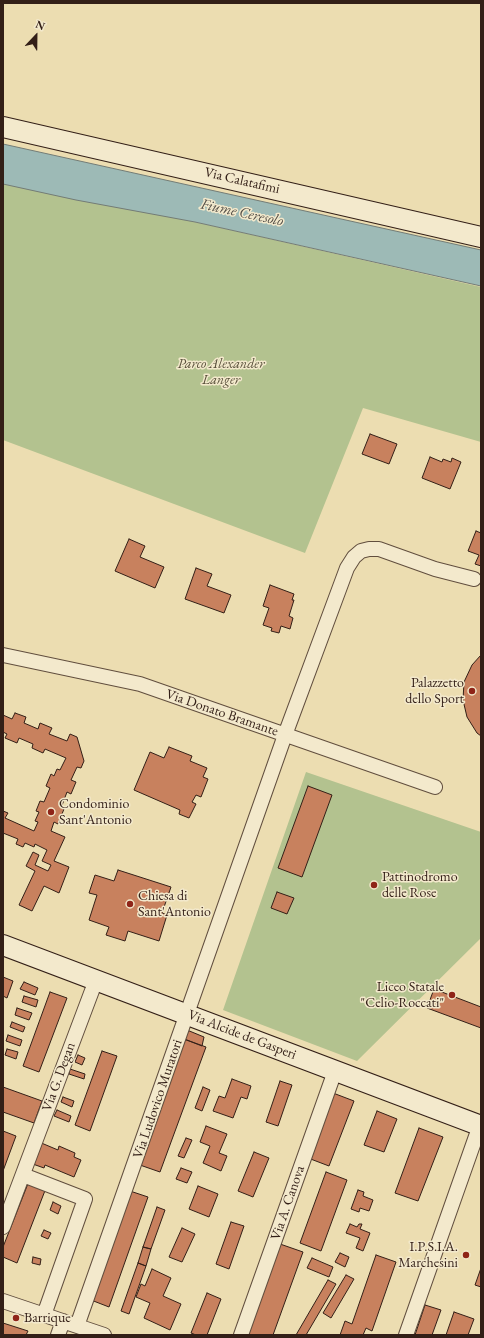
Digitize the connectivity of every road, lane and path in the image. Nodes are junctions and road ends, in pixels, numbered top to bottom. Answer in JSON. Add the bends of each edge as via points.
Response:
{"nodes":[{"id":1,"x":3,"y":127,"type":"edge"},
{"id":2,"x":481,"y":237,"type":"edge"},
{"id":3,"x":474,"y":579,"type":"dead end"},
{"id":4,"x":3,"y":655,"type":"edge"},
{"id":5,"x":285,"y":735,"type":"junction"},
{"id":6,"x":435,"y":787,"type":"dead end"},
{"id":7,"x":3,"y":945,"type":"edge"},
{"id":8,"x":96,"y":980,"type":"junction"},
{"id":9,"x":187,"y":1015,"type":"junction"},
{"id":10,"x":335,"y":1070,"type":"junction"},
{"id":11,"x":480,"y":1126,"type":"edge"},
{"id":12,"x":23,"y":1175,"type":"junction"},
{"id":13,"x":3,"y":1227,"type":"edge"},
{"id":14,"x":3,"y":1301,"type":"edge"},
{"id":15,"x":44,"y":1315,"type":"junction"},
{"id":16,"x":63,"y":1321,"type":"junction"},
{"id":17,"x":77,"y":1326,"type":"junction"},
{"id":18,"x":58,"y":1335,"type":"edge"},
{"id":19,"x":104,"y":1335,"type":"edge"},
{"id":20,"x":241,"y":1335,"type":"edge"},
{"id":21,"x":406,"y":1335,"type":"edge"}],
"edges":[{"from":1,"to":2,"type":"street","name":"Via Calatafimi"},
{"from":3,"to":5,"type":"street","name":"Via Ludovico Muratori","via":[[435,569],[379,549],[361,551],[347,568]]},
{"from":4,"to":5,"type":"street","name":"Via Donato Bramante","via":[[140,684]]},
{"from":5,"to":6,"type":"street","name":"Via Donato Bramante"},
{"from":5,"to":9,"type":"street","name":"Via Ludovico Muratori"},
{"from":7,"to":8,"type":"street","name":"Via Alcide de Gasperi"},
{"from":8,"to":9,"type":"street","name":"Via Alcide de Gasperi"},
{"from":8,"to":12,"type":"street","name":"Via G. Degan"},
{"from":9,"to":10,"type":"street","name":"Via Alcide de Gasperi"},
{"from":9,"to":17,"type":"street","name":"Via Ludovico Muratori"},
{"from":10,"to":11,"type":"street","name":"Via Alcide de Gasperi"},
{"from":10,"to":20,"type":"street","name":"Via A. Canova"},
{"from":11,"to":21,"type":"street"},
{"from":12,"to":13,"type":"street","name":"Via G. Degan"},
{"from":12,"to":15,"type":"street","via":[[86,1199]]},
{"from":14,"to":15,"type":"street"},
{"from":15,"to":16,"type":"street"},
{"from":16,"to":17,"type":"street"},
{"from":16,"to":18,"type":"street"},
{"from":17,"to":19,"type":"street"}]}
